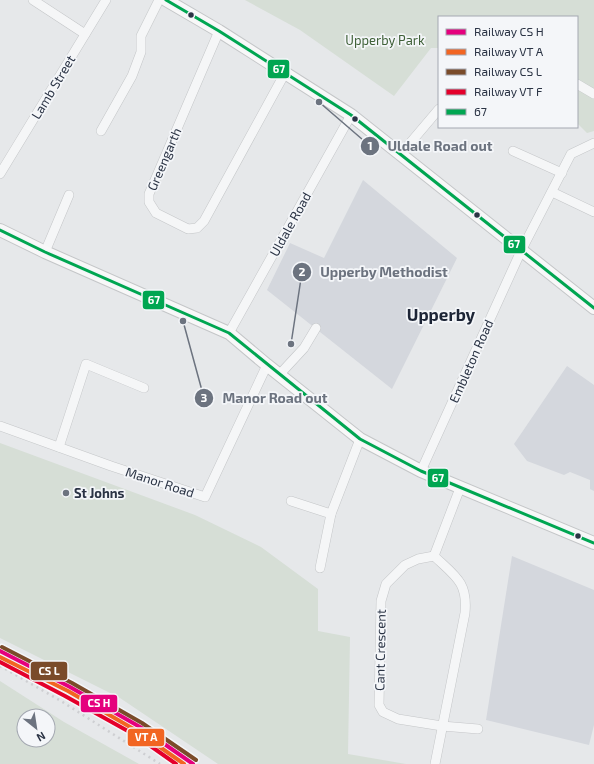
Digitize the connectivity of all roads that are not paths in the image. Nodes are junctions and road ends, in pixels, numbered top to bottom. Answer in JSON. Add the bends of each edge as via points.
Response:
{"nodes":[{"id":1,"x":33,"y":0,"type":"edge"},
{"id":2,"x":106,"y":0,"type":"edge"},
{"id":3,"x":159,"y":0,"type":"edge"},
{"id":4,"x":166,"y":0,"type":"edge"},
{"id":5,"x":219,"y":31,"type":"junction"},
{"id":6,"x":85,"y":34,"type":"junction"},
{"id":7,"x":285,"y":73,"type":"junction"},
{"id":8,"x":578,"y":85,"type":"edge"},
{"id":9,"x":594,"y":94,"type":"edge"},
{"id":10,"x":438,"y":110,"type":"edge"},
{"id":11,"x":351,"y":115,"type":"junction"},
{"id":12,"x":101,"y":131,"type":"dead end"},
{"id":13,"x":594,"y":143,"type":"edge"},
{"id":14,"x":513,"y":151,"type":"dead end"},
{"id":15,"x":400,"y":155,"type":"junction"},
{"id":16,"x":562,"y":173,"type":"junction"},
{"id":17,"x":0,"y":174,"type":"edge"},
{"id":18,"x":552,"y":192,"type":"junction"},
{"id":19,"x":69,"y":195,"type":"dead end"},
{"id":20,"x":594,"y":212,"type":"edge"},
{"id":21,"x":0,"y":230,"type":"edge"},
{"id":22,"x":521,"y":251,"type":"junction"},
{"id":23,"x":46,"y":252,"type":"junction"},
{"id":24,"x":594,"y":308,"type":"edge"},
{"id":25,"x":316,"y":328,"type":"dead end"},
{"id":26,"x":228,"y":333,"type":"junction"},
{"id":27,"x":267,"y":365,"type":"junction"},
{"id":28,"x":279,"y":375,"type":"junction"},
{"id":29,"x":144,"y":388,"type":"dead end"},
{"id":30,"x":0,"y":426,"type":"edge"},
{"id":31,"x":360,"y":439,"type":"junction"},
{"id":32,"x":59,"y":447,"type":"junction"},
{"id":33,"x":421,"y":471,"type":"junction"},
{"id":34,"x":460,"y":488,"type":"junction"},
{"id":35,"x":291,"y":501,"type":"dead end"},
{"id":36,"x":331,"y":514,"type":"junction"},
{"id":37,"x":594,"y":543,"type":"edge"},
{"id":38,"x":434,"y":556,"type":"junction"},
{"id":39,"x":320,"y":568,"type":"dead end"},
{"id":40,"x":442,"y":726,"type":"junction"},
{"id":41,"x":478,"y":729,"type":"dead end"},
{"id":42,"x":435,"y":764,"type":"edge"}],
"edges":[{"from":1,"to":6,"type":"street"},
{"from":2,"to":6,"type":"street","name":"Lamb Street"},
{"from":3,"to":12,"type":"street","via":[[141,36],[141,52],[132,76]]},
{"from":4,"to":5,"type":"street"},
{"from":5,"to":7,"type":"street"},
{"from":5,"to":7,"type":"street","name":"Greengarth","via":[[149,194],[149,202],[156,213],[188,229],[197,228],[204,222]]},
{"from":6,"to":17,"type":"street","name":"Lamb Street"},
{"from":7,"to":11,"type":"street"},
{"from":8,"to":9,"type":"street"},
{"from":10,"to":15,"type":"street"},
{"from":11,"to":15,"type":"street"},
{"from":11,"to":26,"type":"street","name":"Uldale Road"},
{"from":13,"to":16,"type":"street","name":"Embleton Road","via":[[571,154]]},
{"from":14,"to":16,"type":"street"},
{"from":15,"to":22,"type":"street"},
{"from":16,"to":18,"type":"street","name":"Embleton Road"},
{"from":18,"to":20,"type":"street"},
{"from":18,"to":22,"type":"street","name":"Embleton Road"},
{"from":19,"to":23,"type":"street"},
{"from":21,"to":23,"type":"street"},
{"from":22,"to":24,"type":"street"},
{"from":22,"to":33,"type":"street","name":"Embleton Road"},
{"from":23,"to":26,"type":"street"},
{"from":25,"to":28,"type":"street","via":[[304,348]]},
{"from":26,"to":27,"type":"street"},
{"from":27,"to":28,"type":"street"},
{"from":27,"to":32,"type":"street","name":"Manor Road","via":[[205,497]]},
{"from":28,"to":31,"type":"street"},
{"from":29,"to":32,"type":"street","via":[[86,364]]},
{"from":30,"to":32,"type":"street","name":"Manor Road"},
{"from":31,"to":33,"type":"street"},
{"from":31,"to":36,"type":"street"},
{"from":33,"to":34,"type":"street"},
{"from":34,"to":37,"type":"street"},
{"from":34,"to":38,"type":"street"},
{"from":35,"to":36,"type":"street"},
{"from":36,"to":39,"type":"street"},
{"from":38,"to":40,"type":"street","via":[[462,585],[466,600]]},
{"from":38,"to":40,"type":"street","name":"Cant Crescent","via":[[405,565],[386,584],[381,601],[379,705],[383,712],[398,720]]},
{"from":40,"to":41,"type":"street","name":"Cant Crescent"},
{"from":40,"to":42,"type":"street"}]}
